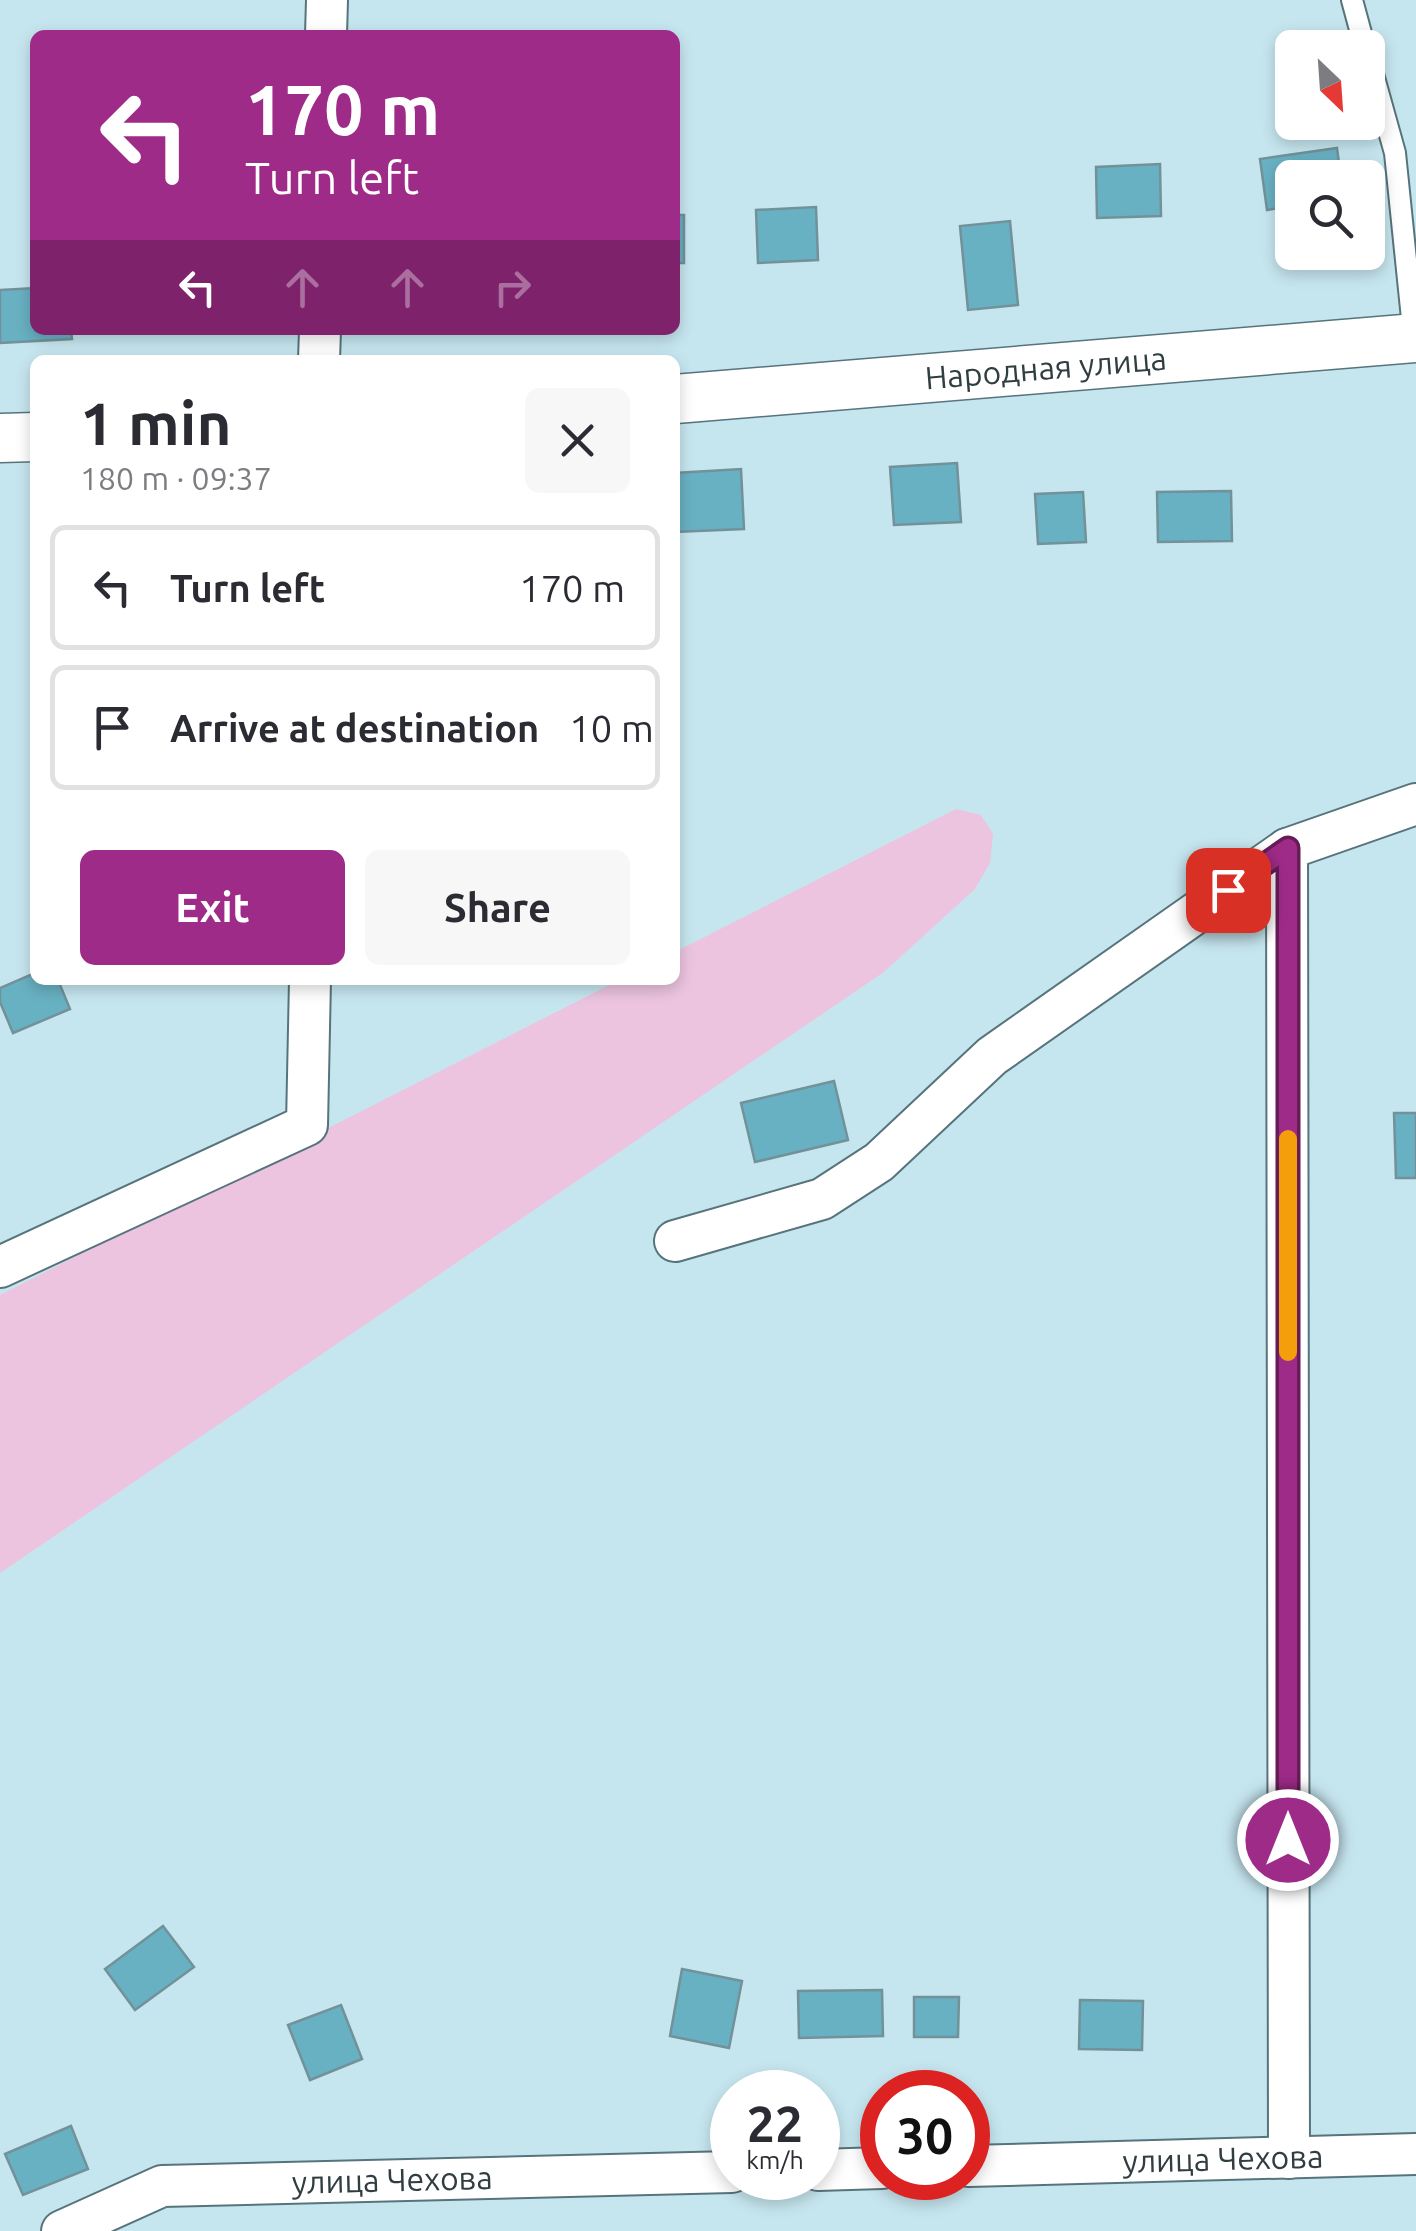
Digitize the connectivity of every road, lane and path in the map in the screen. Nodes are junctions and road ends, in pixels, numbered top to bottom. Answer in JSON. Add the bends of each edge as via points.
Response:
{"nodes":[{"id":1,"x":327,"y":0,"type":"edge"},
{"id":2,"x":1352,"y":0,"type":"edge"},
{"id":3,"x":326,"y":30,"type":"edge"},
{"id":4,"x":1360,"y":30,"type":"edge"},
{"id":5,"x":1385,"y":119,"type":"edge"},
{"id":6,"x":1415,"y":338,"type":"edge"},
{"id":7,"x":680,"y":399,"type":"edge"},
{"id":8,"x":30,"y":437,"type":"edge"},
{"id":9,"x":0,"y":438,"type":"edge"},
{"id":10,"x":1416,"y":804,"type":"edge"},
{"id":11,"x":1288,"y":848,"type":"junction"},
{"id":12,"x":310,"y":985,"type":"edge"},
{"id":13,"x":675,"y":1241,"type":"dead end"},
{"id":14,"x":0,"y":1267,"type":"edge"},
{"id":15,"x":1416,"y":2154,"type":"edge"},
{"id":16,"x":1289,"y":2158,"type":"junction"},
{"id":17,"x":990,"y":2165,"type":"edge"},
{"id":18,"x":710,"y":2173,"type":"edge"},
{"id":19,"x":62,"y":2231,"type":"edge"}],
"edges":[{"from":1,"to":3,"type":"street"},
{"from":2,"to":4,"type":"lane"},
{"from":5,"to":6,"type":"lane"},
{"from":6,"to":7,"type":"street","name":"Народная улица"},
{"from":8,"to":9,"type":"street"},
{"from":10,"to":11,"type":"street"},
{"from":11,"to":13,"type":"street","via":[[992,1056],[879,1162],[822,1199]]},
{"from":11,"to":16,"type":"street"},
{"from":12,"to":14,"type":"street","via":[[308,1125]]},
{"from":15,"to":16,"type":"street","name":"улица Чехова"},
{"from":16,"to":17,"type":"street","name":"улица Чехова"},
{"from":18,"to":19,"type":"street","name":"улица Чехова","via":[[162,2186]]}]}
